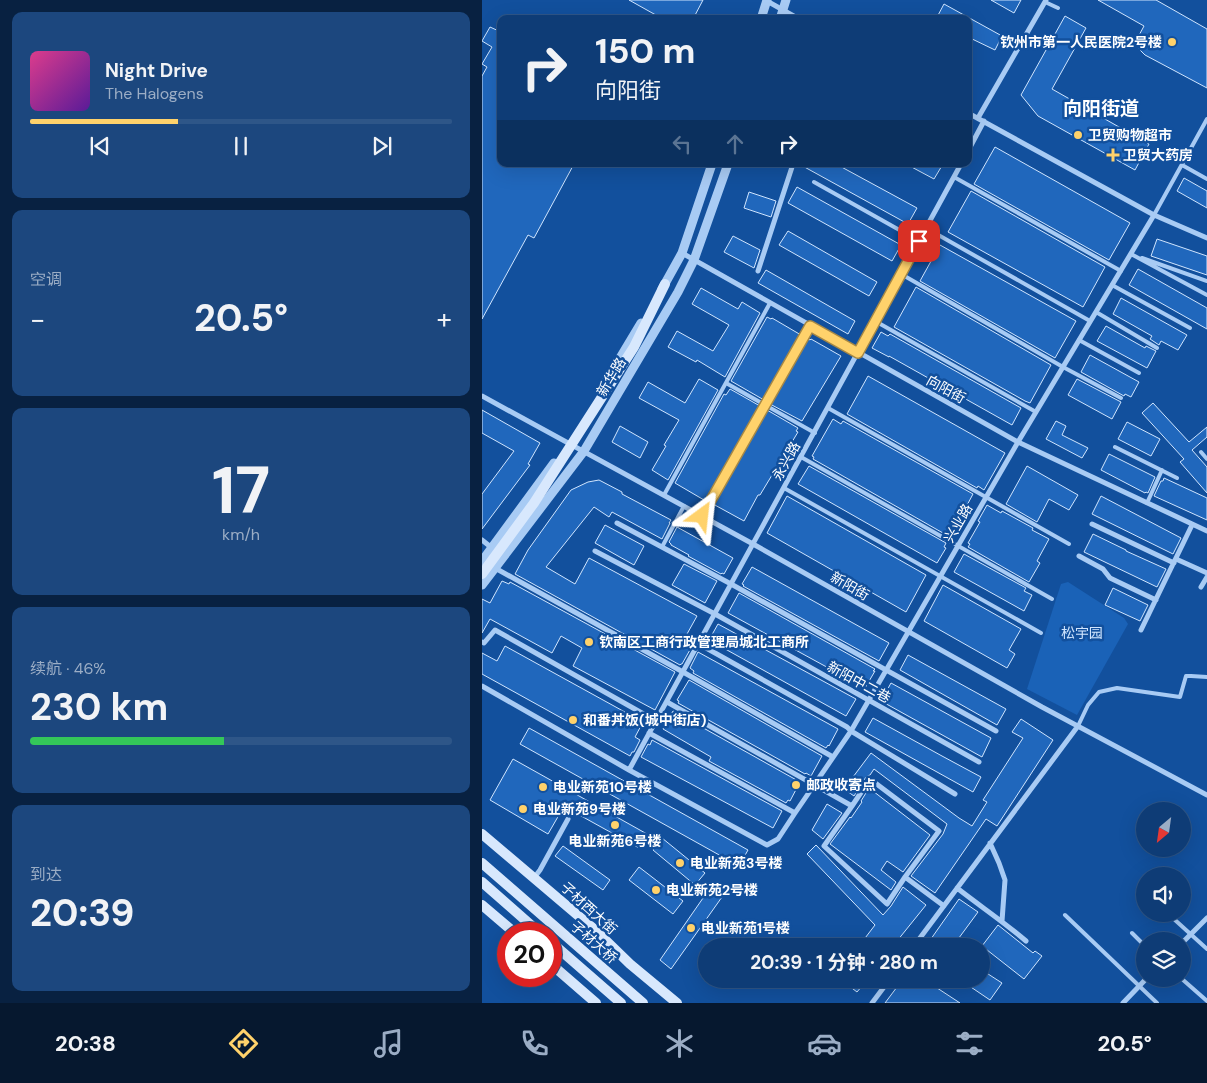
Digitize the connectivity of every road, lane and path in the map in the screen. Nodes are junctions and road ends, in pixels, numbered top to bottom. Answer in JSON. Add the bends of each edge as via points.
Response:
{"nodes":[{"id":1,"x":766,"y":0,"type":"edge"},
{"id":2,"x":786,"y":0,"type":"edge"},
{"id":3,"x":1045,"y":1,"type":"edge"},
{"id":4,"x":1058,"y":8,"type":"dead end"},
{"id":5,"x":781,"y":14,"type":"edge"},
{"id":6,"x":762,"y":15,"type":"edge"},
{"id":7,"x":972,"y":115,"type":"edge"},
{"id":8,"x":978,"y":118,"type":"junction"},
{"id":9,"x":1206,"y":119,"type":"edge"},
{"id":10,"x":984,"y":121,"type":"junction"},
{"id":11,"x":972,"y":144,"type":"edge"},
{"id":12,"x":1182,"y":165,"type":"junction"},
{"id":13,"x":711,"y":167,"type":"edge"},
{"id":14,"x":727,"y":167,"type":"edge"},
{"id":15,"x":792,"y":167,"type":"edge"},
{"id":16,"x":959,"y":167,"type":"edge"},
{"id":17,"x":954,"y":177,"type":"junction"},
{"id":18,"x":1206,"y":179,"type":"edge"},
{"id":19,"x":814,"y":182,"type":"dead end"},
{"id":20,"x":1154,"y":215,"type":"junction"},
{"id":21,"x":926,"y":228,"type":"junction"},
{"id":22,"x":1206,"y":238,"type":"edge"},
{"id":23,"x":919,"y":241,"type":"junction"},
{"id":24,"x":682,"y":253,"type":"junction"},
{"id":25,"x":1131,"y":254,"type":"junction"},
{"id":26,"x":694,"y":260,"type":"junction"},
{"id":27,"x":758,"y":271,"type":"dead end"},
{"id":28,"x":1120,"y":271,"type":"junction"},
{"id":29,"x":901,"y":274,"type":"junction"},
{"id":30,"x":1206,"y":280,"type":"edge"},
{"id":31,"x":665,"y":284,"type":"junction"},
{"id":32,"x":1112,"y":284,"type":"junction"},
{"id":33,"x":1206,"y":295,"type":"edge"},
{"id":34,"x":770,"y":303,"type":"junction"},
{"id":35,"x":1096,"y":312,"type":"junction"},
{"id":36,"x":876,"y":321,"type":"junction"},
{"id":37,"x":1090,"y":321,"type":"junction"},
{"id":38,"x":810,"y":326,"type":"junction"},
{"id":39,"x":1190,"y":328,"type":"dead end"},
{"id":40,"x":1079,"y":340,"type":"junction"},
{"id":41,"x":1157,"y":348,"type":"dead end"},
{"id":42,"x":858,"y":353,"type":"junction"},
{"id":43,"x":1063,"y":367,"type":"junction"},
{"id":44,"x":1139,"y":373,"type":"dead end"},
{"id":45,"x":726,"y":383,"type":"junction"},
{"id":46,"x":482,"y":396,"type":"edge"},
{"id":47,"x":1121,"y":398,"type":"dead end"},
{"id":48,"x":765,"y":405,"type":"junction"},
{"id":49,"x":828,"y":408,"type":"junction"},
{"id":50,"x":1036,"y":412,"type":"junction"},
{"id":51,"x":814,"y":433,"type":"junction"},
{"id":52,"x":1018,"y":442,"type":"junction"},
{"id":53,"x":569,"y":444,"type":"junction"},
{"id":54,"x":1115,"y":447,"type":"dead end"},
{"id":55,"x":584,"y":451,"type":"junction"},
{"id":56,"x":1200,"y":452,"type":"dead end"},
{"id":57,"x":801,"y":457,"type":"junction"},
{"id":58,"x":1206,"y":459,"type":"edge"},
{"id":59,"x":1162,"y":470,"type":"junction"},
{"id":60,"x":1177,"y":478,"type":"dead end"},
{"id":61,"x":784,"y":488,"type":"junction"},
{"id":62,"x":664,"y":495,"type":"junction"},
{"id":63,"x":986,"y":497,"type":"junction"},
{"id":64,"x":1147,"y":503,"type":"junction"},
{"id":65,"x":684,"y":506,"type":"junction"},
{"id":66,"x":702,"y":516,"type":"junction"},
{"id":67,"x":616,"y":523,"type":"dead end"},
{"id":68,"x":1092,"y":524,"type":"dead end"},
{"id":69,"x":1192,"y":524,"type":"junction"},
{"id":70,"x":1206,"y":531,"type":"edge"},
{"id":71,"x":482,"y":540,"type":"edge"},
{"id":72,"x":753,"y":544,"type":"junction"},
{"id":73,"x":1069,"y":544,"type":"dead end"},
{"id":74,"x":958,"y":546,"type":"junction"},
{"id":75,"x":662,"y":547,"type":"junction"},
{"id":76,"x":492,"y":548,"type":"junction"},
{"id":77,"x":595,"y":551,"type":"dead end"},
{"id":78,"x":1079,"y":556,"type":"dead end"},
{"id":79,"x":482,"y":561,"type":"edge"},
{"id":80,"x":1175,"y":561,"type":"junction"},
{"id":81,"x":495,"y":568,"type":"junction"},
{"id":82,"x":1206,"y":573,"type":"edge"},
{"id":83,"x":482,"y":574,"type":"edge"},
{"id":84,"x":940,"y":576,"type":"junction"},
{"id":85,"x":1206,"y":577,"type":"edge"},
{"id":86,"x":731,"y":584,"type":"junction"},
{"id":87,"x":482,"y":585,"type":"edge"},
{"id":88,"x":1202,"y":587,"type":"dead end"},
{"id":89,"x":1052,"y":599,"type":"dead end"},
{"id":90,"x":1156,"y":600,"type":"junction"},
{"id":91,"x":715,"y":614,"type":"junction"},
{"id":92,"x":1141,"y":630,"type":"dead end"},
{"id":93,"x":908,"y":632,"type":"junction"},
{"id":94,"x":1041,"y":633,"type":"dead end"},
{"id":95,"x":482,"y":642,"type":"edge"},
{"id":96,"x":698,"y":644,"type":"junction"},
{"id":97,"x":886,"y":670,"type":"junction"},
{"id":98,"x":683,"y":672,"type":"junction"},
{"id":99,"x":1206,"y":678,"type":"edge"},
{"id":100,"x":482,"y":686,"type":"edge"},
{"id":101,"x":869,"y":700,"type":"junction"},
{"id":102,"x":667,"y":702,"type":"junction"},
{"id":103,"x":656,"y":720,"type":"junction"},
{"id":104,"x":1078,"y":726,"type":"junction"},
{"id":105,"x":851,"y":731,"type":"junction"},
{"id":106,"x":996,"y":731,"type":"dead end"},
{"id":107,"x":649,"y":733,"type":"junction"},
{"id":108,"x":833,"y":757,"type":"junction"},
{"id":109,"x":979,"y":762,"type":"dead end"},
{"id":110,"x":629,"y":770,"type":"junction"},
{"id":111,"x":814,"y":784,"type":"junction"},
{"id":112,"x":955,"y":794,"type":"dead end"},
{"id":113,"x":1206,"y":795,"type":"edge"},
{"id":114,"x":852,"y":806,"type":"junction"},
{"id":115,"x":794,"y":813,"type":"junction"},
{"id":116,"x":568,"y":820,"type":"dead end"},
{"id":117,"x":482,"y":834,"type":"edge"},
{"id":118,"x":990,"y":843,"type":"junction"},
{"id":119,"x":482,"y":863,"type":"edge"},
{"id":120,"x":905,"y":877,"type":"junction"},
{"id":121,"x":534,"y":878,"type":"junction"},
{"id":122,"x":482,"y":882,"type":"edge"},
{"id":123,"x":957,"y":888,"type":"junction"},
{"id":124,"x":944,"y":906,"type":"junction"},
{"id":125,"x":483,"y":910,"type":"edge"},
{"id":126,"x":1065,"y":915,"type":"dead end"},
{"id":127,"x":1206,"y":918,"type":"edge"},
{"id":128,"x":1002,"y":921,"type":"junction"},
{"id":129,"x":500,"y":922,"type":"edge"},
{"id":130,"x":527,"y":922,"type":"edge"},
{"id":131,"x":1177,"y":922,"type":"edge"},
{"id":132,"x":1189,"y":932,"type":"edge"},
{"id":133,"x":1132,"y":933,"type":"dead end"},
{"id":134,"x":1191,"y":934,"type":"joint"},
{"id":135,"x":1136,"y":937,"type":"edge"},
{"id":136,"x":920,"y":938,"type":"edge"},
{"id":137,"x":1026,"y":941,"type":"dead end"},
{"id":138,"x":1206,"y":949,"type":"edge"},
{"id":139,"x":562,"y":952,"type":"edge"},
{"id":140,"x":562,"y":974,"type":"edge"},
{"id":141,"x":1136,"y":983,"type":"edge"},
{"id":142,"x":1138,"y":987,"type":"edge"},
{"id":143,"x":1140,"y":987,"type":"edge"},
{"id":144,"x":1191,"y":987,"type":"edge"},
{"id":145,"x":883,"y":988,"type":"edge"},
{"id":146,"x":1206,"y":1001,"type":"edge"},
{"id":147,"x":596,"y":1003,"type":"edge"},
{"id":148,"x":621,"y":1003,"type":"edge"},
{"id":149,"x":643,"y":1003,"type":"edge"},
{"id":150,"x":677,"y":1003,"type":"edge"},
{"id":151,"x":872,"y":1003,"type":"edge"},
{"id":152,"x":1124,"y":1003,"type":"edge"},
{"id":153,"x":1158,"y":1003,"type":"edge"}],
"edges":[{"from":1,"to":5,"type":"street"},
{"from":1,"to":6,"type":"street"},
{"from":2,"to":5,"type":"street"},
{"from":3,"to":4,"type":"lane"},
{"from":3,"to":8,"type":"street"},
{"from":7,"to":8,"type":"street"},
{"from":8,"to":10,"type":"street"},
{"from":9,"to":12,"type":"lane"},
{"from":10,"to":11,"type":"street"},
{"from":10,"to":20,"type":"street"},
{"from":12,"to":18,"type":"lane"},
{"from":12,"to":20,"type":"lane"},
{"from":13,"to":24,"type":"street","name":"新华路"},
{"from":14,"to":26,"type":"street","name":"新华路"},
{"from":15,"to":27,"type":"street"},
{"from":16,"to":17,"type":"street","name":"永兴路"},
{"from":17,"to":21,"type":"street","name":"永兴路"},
{"from":17,"to":28,"type":"lane"},
{"from":19,"to":23,"type":"lane"},
{"from":20,"to":22,"type":"street"},
{"from":20,"to":25,"type":"street","name":"兴业路"},
{"from":21,"to":23,"type":"street","name":"永兴路"},
{"from":21,"to":37,"type":"lane"},
{"from":23,"to":29,"type":"street","name":"永兴路"},
{"from":24,"to":26,"type":"street","name":"向阳街"},
{"from":24,"to":31,"type":"street","name":"新华路"},
{"from":25,"to":28,"type":"street","name":"兴业路"},
{"from":25,"to":30,"type":"lane"},
{"from":25,"to":33,"type":"lane"},
{"from":26,"to":34,"type":"street","name":"向阳街"},
{"from":26,"to":55,"type":"street","name":"新华路"},
{"from":28,"to":32,"type":"street","name":"兴业路"},
{"from":29,"to":36,"type":"street","name":"永兴路"},
{"from":29,"to":43,"type":"lane"},
{"from":31,"to":53,"type":"street","name":"新华路"},
{"from":31,"to":83,"type":"main road","bridge":true,"via":[[634,347],[534,503]]},
{"from":32,"to":35,"type":"street","name":"兴业路"},
{"from":32,"to":39,"type":"lane"},
{"from":34,"to":38,"type":"street","name":"向阳街"},
{"from":34,"to":45,"type":"lane"},
{"from":35,"to":37,"type":"street","name":"兴业路"},
{"from":35,"to":41,"type":"lane"},
{"from":36,"to":42,"type":"street","name":"永兴路"},
{"from":36,"to":50,"type":"lane"},
{"from":37,"to":40,"type":"street","name":"兴业路"},
{"from":38,"to":42,"type":"street","name":"向阳街"},
{"from":38,"to":48,"type":"lane"},
{"from":40,"to":43,"type":"street","name":"兴业路"},
{"from":40,"to":44,"type":"lane"},
{"from":42,"to":49,"type":"street","name":"永兴路"},
{"from":42,"to":52,"type":"street","name":"向阳街"},
{"from":43,"to":47,"type":"lane"},
{"from":43,"to":50,"type":"street","name":"兴业路"},
{"from":45,"to":48,"type":"lane"},
{"from":45,"to":62,"type":"lane"},
{"from":46,"to":53,"type":"street","name":"新阳街"},
{"from":48,"to":51,"type":"lane"},
{"from":48,"to":66,"type":"lane"},
{"from":49,"to":51,"type":"street","name":"永兴路"},
{"from":49,"to":63,"type":"lane"},
{"from":50,"to":52,"type":"street","name":"兴业路"},
{"from":51,"to":57,"type":"street","name":"永兴路"},
{"from":52,"to":63,"type":"street","name":"兴业路"},
{"from":52,"to":64,"type":"street","name":"向阳街"},
{"from":53,"to":55,"type":"street","name":"新阳街"},
{"from":53,"to":76,"type":"street","name":"新华路"},
{"from":54,"to":59,"type":"lane"},
{"from":55,"to":62,"type":"street","name":"新阳街"},
{"from":55,"to":81,"type":"street","name":"新华路"},
{"from":56,"to":58,"type":"lane"},
{"from":57,"to":61,"type":"street","name":"永兴路"},
{"from":57,"to":74,"type":"lane"},
{"from":59,"to":60,"type":"lane"},
{"from":59,"to":64,"type":"lane"},
{"from":61,"to":72,"type":"street","name":"永兴路"},
{"from":61,"to":84,"type":"lane"},
{"from":62,"to":65,"type":"street","name":"新阳街"},
{"from":63,"to":73,"type":"lane"},
{"from":63,"to":74,"type":"street","name":"兴业路"},
{"from":64,"to":69,"type":"street","name":"向阳街"},
{"from":65,"to":66,"type":"street","name":"新阳街"},
{"from":65,"to":75,"type":"lane"},
{"from":66,"to":72,"type":"street","name":"新阳街"},
{"from":67,"to":75,"type":"street"},
{"from":68,"to":80,"type":"street"},
{"from":69,"to":70,"type":"street","name":"向阳街"},
{"from":69,"to":80,"type":"street"},
{"from":71,"to":76,"type":"street"},
{"from":72,"to":86,"type":"street","name":"永兴路"},
{"from":72,"to":93,"type":"street","name":"新阳街"},
{"from":74,"to":84,"type":"street","name":"兴业路"},
{"from":74,"to":89,"type":"lane"},
{"from":75,"to":86,"type":"street"},
{"from":76,"to":79,"type":"street","name":"新华路"},
{"from":77,"to":91,"type":"street","name":"新阳中二巷"},
{"from":78,"to":90,"type":"street","via":[[1103,569],[1110,578]]},
{"from":80,"to":82,"type":"street"},
{"from":80,"to":90,"type":"street"},
{"from":81,"to":87,"type":"street","name":"新华路"},
{"from":81,"to":98,"type":"street"},
{"from":84,"to":93,"type":"street","name":"兴业路"},
{"from":84,"to":94,"type":"lane"},
{"from":85,"to":88,"type":"street"},
{"from":86,"to":91,"type":"street","name":"永兴路"},
{"from":86,"to":97,"type":"street"},
{"from":90,"to":92,"type":"street"},
{"from":91,"to":96,"type":"street","name":"永兴路"},
{"from":91,"to":101,"type":"street","name":"新阳中二巷"},
{"from":93,"to":97,"type":"street","name":"兴业路"},
{"from":93,"to":104,"type":"street","name":"新阳街"},
{"from":95,"to":103,"type":"street","via":[[494,630]]},
{"from":96,"to":98,"type":"street","name":"永兴路"},
{"from":96,"to":105,"type":"street"},
{"from":97,"to":101,"type":"street","name":"兴业路"},
{"from":97,"to":106,"type":"street"},
{"from":98,"to":102,"type":"street","name":"永兴路"},
{"from":98,"to":108,"type":"street"},
{"from":99,"to":104,"type":"lane","via":[[1186,676],[1180,697],[1117,688],[1099,692],[1088,705]]},
{"from":100,"to":110,"type":"street"},
{"from":101,"to":105,"type":"street","name":"兴业路"},
{"from":101,"to":109,"type":"street","name":"新阳中二巷"},
{"from":102,"to":103,"type":"street","name":"永兴路"},
{"from":102,"to":111,"type":"street"},
{"from":103,"to":107,"type":"street","name":"永兴路"},
{"from":104,"to":113,"type":"street","name":"新阳街"},
{"from":104,"to":118,"type":"street"},
{"from":105,"to":108,"type":"street","name":"兴业路"},
{"from":105,"to":112,"type":"street"},
{"from":107,"to":110,"type":"street","name":"永兴路"},
{"from":107,"to":115,"type":"street"},
{"from":108,"to":111,"type":"street","name":"兴业路"},
{"from":110,"to":115,"type":"street","name":"兴业路","via":[[767,845],[778,839]]},
{"from":111,"to":114,"type":"street"},
{"from":111,"to":115,"type":"street","name":"兴业路"},
{"from":114,"to":120,"type":"street","via":[[824,846],[887,904]]},
{"from":114,"to":120,"type":"street","via":[[870,780],[939,831]]},
{"from":116,"to":121,"type":"street"},
{"from":117,"to":121,"type":"main road","name":"子材西大街"},
{"from":118,"to":123,"type":"street"},
{"from":118,"to":128,"type":"street","via":[[1005,880]]},
{"from":119,"to":149,"type":"main road","name":"子材大桥"},
{"from":120,"to":124,"type":"street"},
{"from":121,"to":150,"type":"main road","name":"子材西大街"},
{"from":122,"to":130,"type":"main road"},
{"from":123,"to":124,"type":"street"},
{"from":123,"to":128,"type":"street"},
{"from":124,"to":136,"type":"street"},
{"from":125,"to":129,"type":"main road"},
{"from":126,"to":141,"type":"lane"},
{"from":127,"to":134,"type":"street"},
{"from":128,"to":137,"type":"street"},
{"from":131,"to":132,"type":"lane"},
{"from":133,"to":135,"type":"lane"},
{"from":134,"to":138,"type":"lane"},
{"from":139,"to":148,"type":"main road","name":"子材大桥"},
{"from":140,"to":147,"type":"main road"},
{"from":142,"to":152,"type":"street"},
{"from":143,"to":153,"type":"lane"},
{"from":144,"to":146,"type":"lane"},
{"from":145,"to":151,"type":"street"}]}
